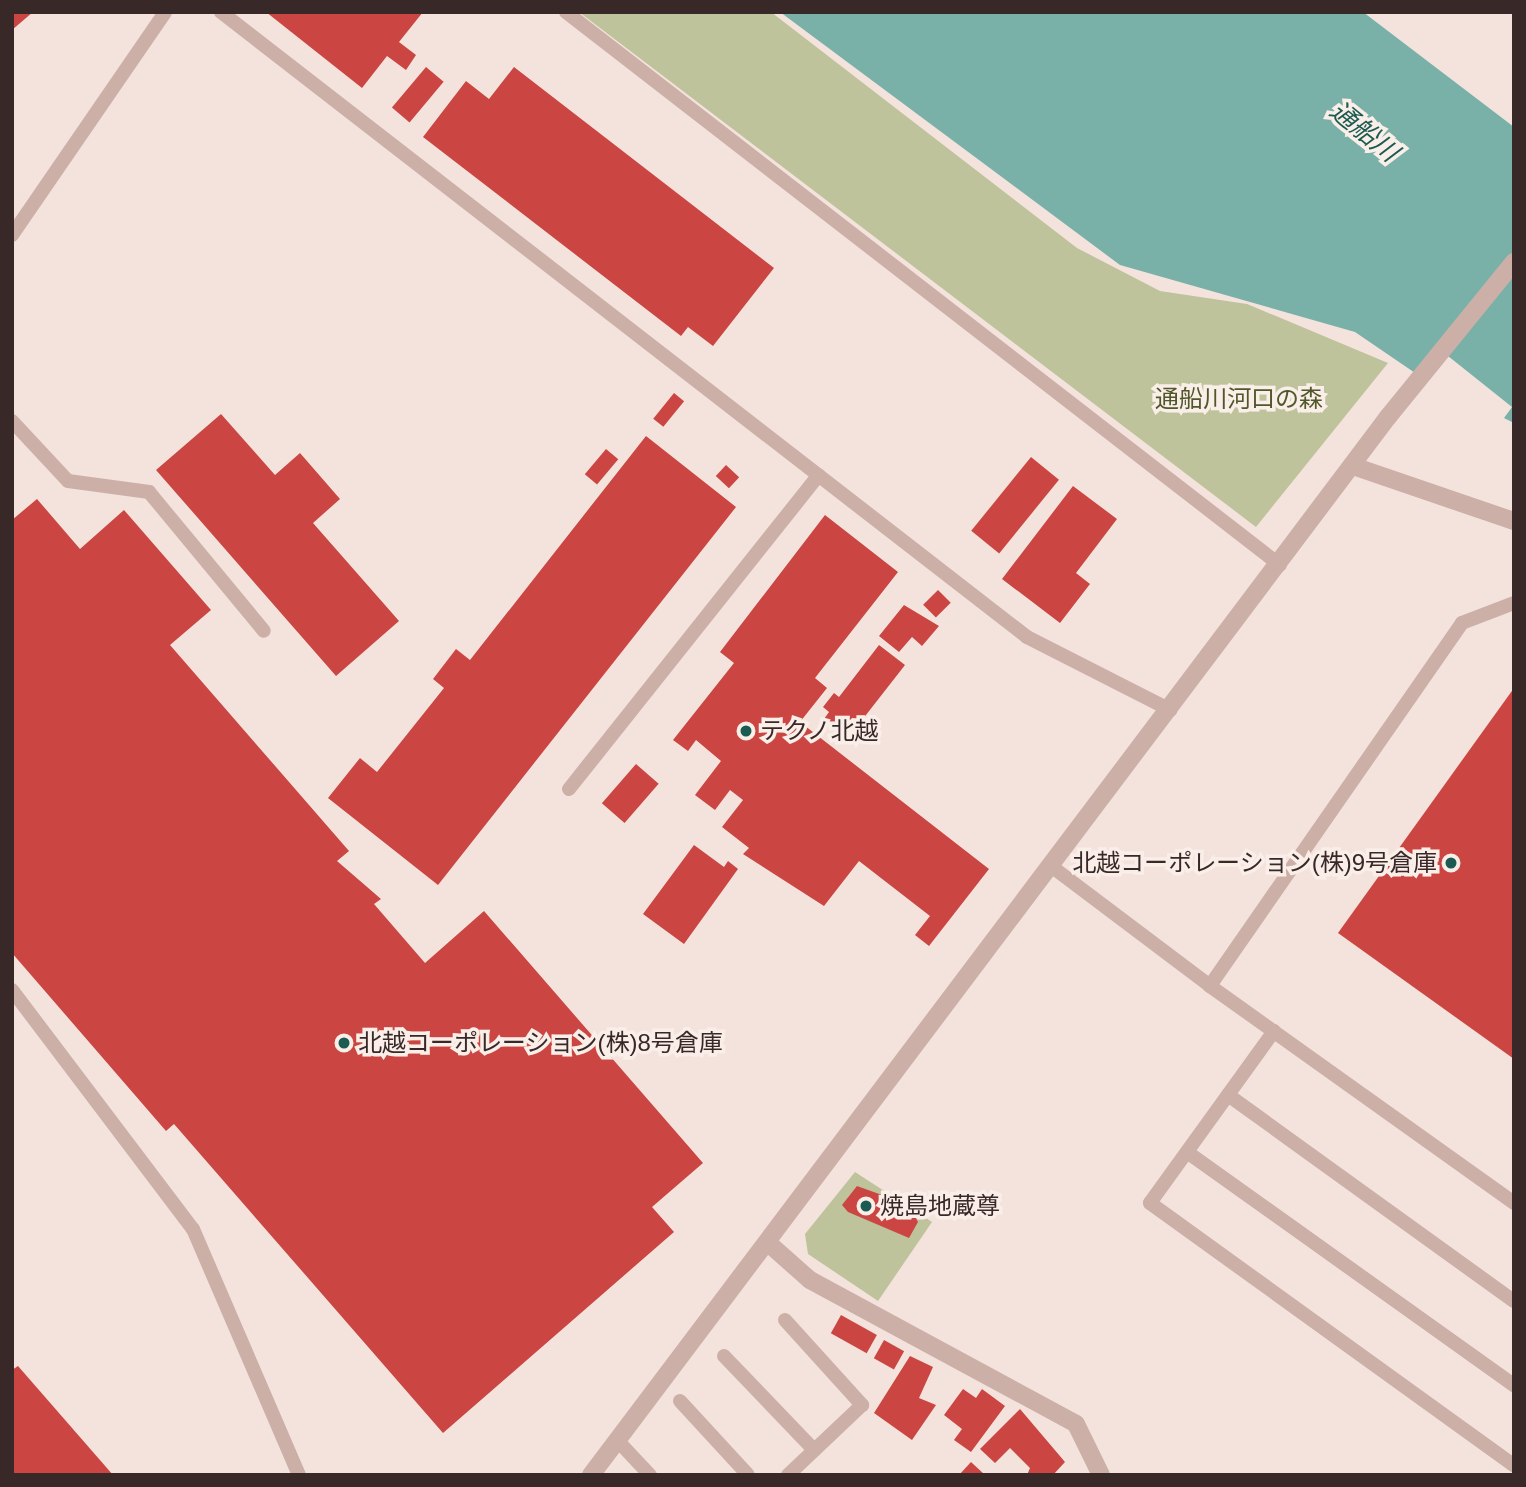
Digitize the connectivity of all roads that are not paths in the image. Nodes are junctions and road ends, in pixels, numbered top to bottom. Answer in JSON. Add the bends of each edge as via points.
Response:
{"nodes":[{"id":1,"x":165,"y":12,"type":"edge"},
{"id":2,"x":221,"y":12,"type":"edge"},
{"id":3,"x":566,"y":12,"type":"edge"},
{"id":4,"x":12,"y":235,"type":"edge"},
{"id":5,"x":1514,"y":262,"type":"edge"},
{"id":6,"x":12,"y":421,"type":"edge"},
{"id":7,"x":1353,"y":466,"type":"junction"},
{"id":8,"x":819,"y":475,"type":"junction"},
{"id":9,"x":1514,"y":522,"type":"edge"},
{"id":10,"x":1280,"y":565,"type":"junction"},
{"id":11,"x":1514,"y":603,"type":"edge"},
{"id":12,"x":264,"y":631,"type":"dead end"},
{"id":13,"x":1170,"y":710,"type":"junction"},
{"id":14,"x":569,"y":789,"type":"dead end"},
{"id":15,"x":1051,"y":866,"type":"junction"},
{"id":16,"x":1210,"y":986,"type":"junction"},
{"id":17,"x":12,"y":990,"type":"edge"},
{"id":18,"x":1274,"y":1031,"type":"junction"},
{"id":19,"x":1228,"y":1095,"type":"junction"},
{"id":20,"x":1187,"y":1152,"type":"junction"},
{"id":21,"x":1514,"y":1203,"type":"edge"},
{"id":22,"x":767,"y":1242,"type":"junction"},
{"id":23,"x":1514,"y":1301,"type":"edge"},
{"id":24,"x":785,"y":1320,"type":"dead end"},
{"id":25,"x":723,"y":1356,"type":"dead end"},
{"id":26,"x":1514,"y":1385,"type":"edge"},
{"id":27,"x":680,"y":1401,"type":"dead end"},
{"id":28,"x":617,"y":1440,"type":"junction"},
{"id":29,"x":814,"y":1450,"type":"junction"},
{"id":30,"x":1514,"y":1466,"type":"edge"},
{"id":31,"x":299,"y":1475,"type":"edge"},
{"id":32,"x":591,"y":1475,"type":"edge"},
{"id":33,"x":650,"y":1475,"type":"edge"},
{"id":34,"x":748,"y":1475,"type":"edge"},
{"id":35,"x":788,"y":1475,"type":"edge"},
{"id":36,"x":1101,"y":1475,"type":"edge"}],
"edges":[{"from":1,"to":4,"type":"lane"},
{"from":2,"to":8,"type":"lane"},
{"from":3,"to":10,"type":"lane"},
{"from":5,"to":7,"type":"street","via":[[1388,416]]},
{"from":6,"to":12,"type":"lane","via":[[68,481],[149,492]]},
{"from":7,"to":9,"type":"street"},
{"from":7,"to":10,"type":"street"},
{"from":8,"to":13,"type":"lane","via":[[1027,638]]},
{"from":8,"to":14,"type":"lane"},
{"from":10,"to":13,"type":"street"},
{"from":11,"to":16,"type":"lane","via":[[1462,623]]},
{"from":13,"to":15,"type":"street"},
{"from":15,"to":16,"type":"lane"},
{"from":15,"to":22,"type":"street"},
{"from":16,"to":18,"type":"lane"},
{"from":17,"to":31,"type":"lane","via":[[193,1229]]},
{"from":18,"to":19,"type":"lane"},
{"from":18,"to":21,"type":"lane"},
{"from":19,"to":20,"type":"lane"},
{"from":19,"to":23,"type":"lane"},
{"from":20,"to":26,"type":"lane"},
{"from":20,"to":30,"type":"lane","via":[[1150,1203]]},
{"from":22,"to":28,"type":"street"},
{"from":22,"to":36,"type":"street","via":[[810,1280],[1076,1424]]},
{"from":24,"to":29,"type":"lane","via":[[862,1405]]},
{"from":25,"to":29,"type":"lane"},
{"from":27,"to":34,"type":"lane"},
{"from":28,"to":32,"type":"street"},
{"from":28,"to":33,"type":"lane"},
{"from":29,"to":35,"type":"lane"}]}
